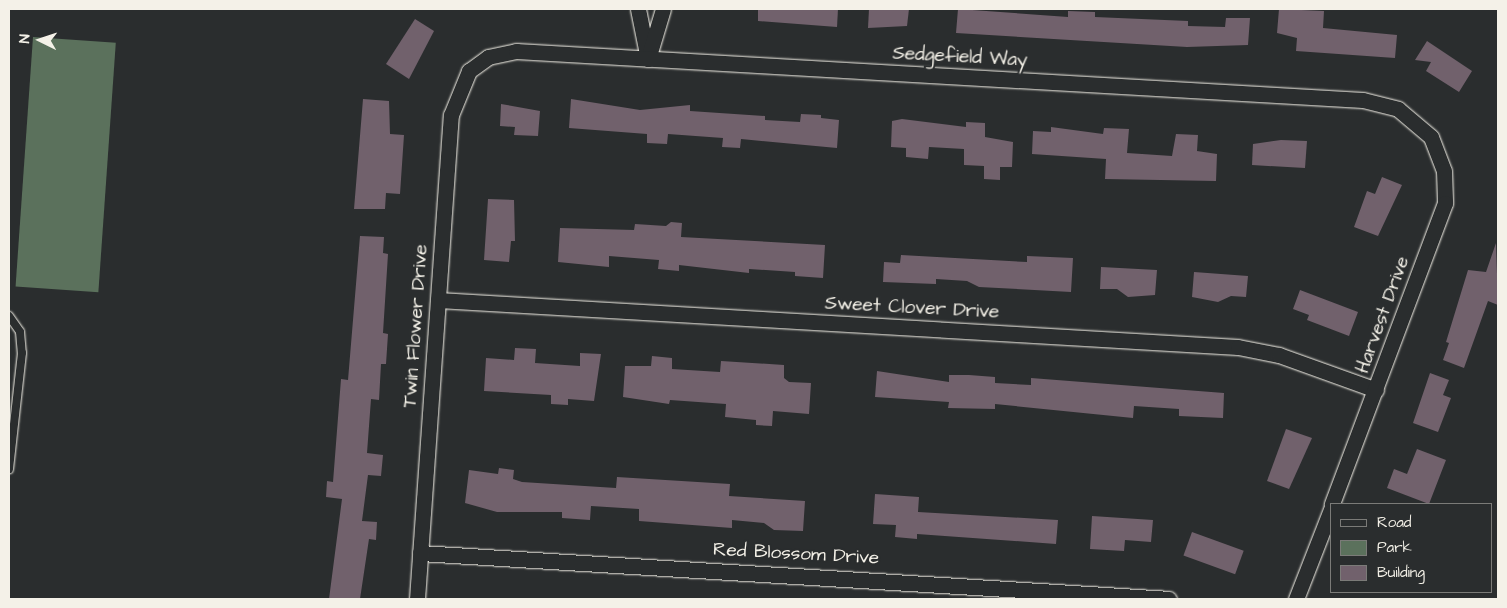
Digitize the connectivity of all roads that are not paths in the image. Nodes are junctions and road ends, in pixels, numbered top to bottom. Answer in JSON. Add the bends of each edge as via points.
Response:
{"nodes":[{"id":1,"x":638,"y":9,"type":"edge"},
{"id":2,"x":663,"y":9,"type":"edge"},
{"id":3,"x":648,"y":59,"type":"junction"},
{"id":4,"x":477,"y":63,"type":"joint"},
{"id":5,"x":1431,"y":137,"type":"joint"},
{"id":6,"x":438,"y":300,"type":"junction"},
{"id":7,"x":9,"y":316,"type":"edge"},
{"id":8,"x":1376,"y":390,"type":"junction"},
{"id":9,"x":9,"y":469,"type":"edge"},
{"id":10,"x":1332,"y":503,"type":"edge"},
{"id":11,"x":1330,"y":512,"type":"edge"},
{"id":12,"x":420,"y":553,"type":"junction"},
{"id":13,"x":417,"y":599,"type":"edge"},
{"id":14,"x":1169,"y":599,"type":"edge"},
{"id":15,"x":1296,"y":599,"type":"edge"}],
"edges":[{"from":1,"to":3,"type":"street"},
{"from":2,"to":3,"type":"street"},
{"from":3,"to":4,"type":"street","name":"Sedgefield Way","via":[[516,51]]},
{"from":3,"to":5,"type":"street","name":"Sedgefield Way","via":[[1363,100],[1398,109]]},
{"from":4,"to":6,"type":"street","name":"Twin Flower Drive","via":[[462,80],[451,115]]},
{"from":5,"to":8,"type":"street","name":"Harvest Drive","via":[[1444,171],[1445,203]]},
{"from":6,"to":8,"type":"street","name":"Sweet Clover Drive","via":[[1238,347],[1279,355]]},
{"from":6,"to":12,"type":"street","name":"Twin Flower Drive"},
{"from":7,"to":9,"type":"lane","via":[[20,332],[22,353]]},
{"from":8,"to":10,"type":"street","name":"Harvest Drive"},
{"from":11,"to":15,"type":"street"},
{"from":12,"to":13,"type":"street","name":"Twin Flower Drive"},
{"from":12,"to":14,"type":"street","name":"Red Blossom Drive"}]}
